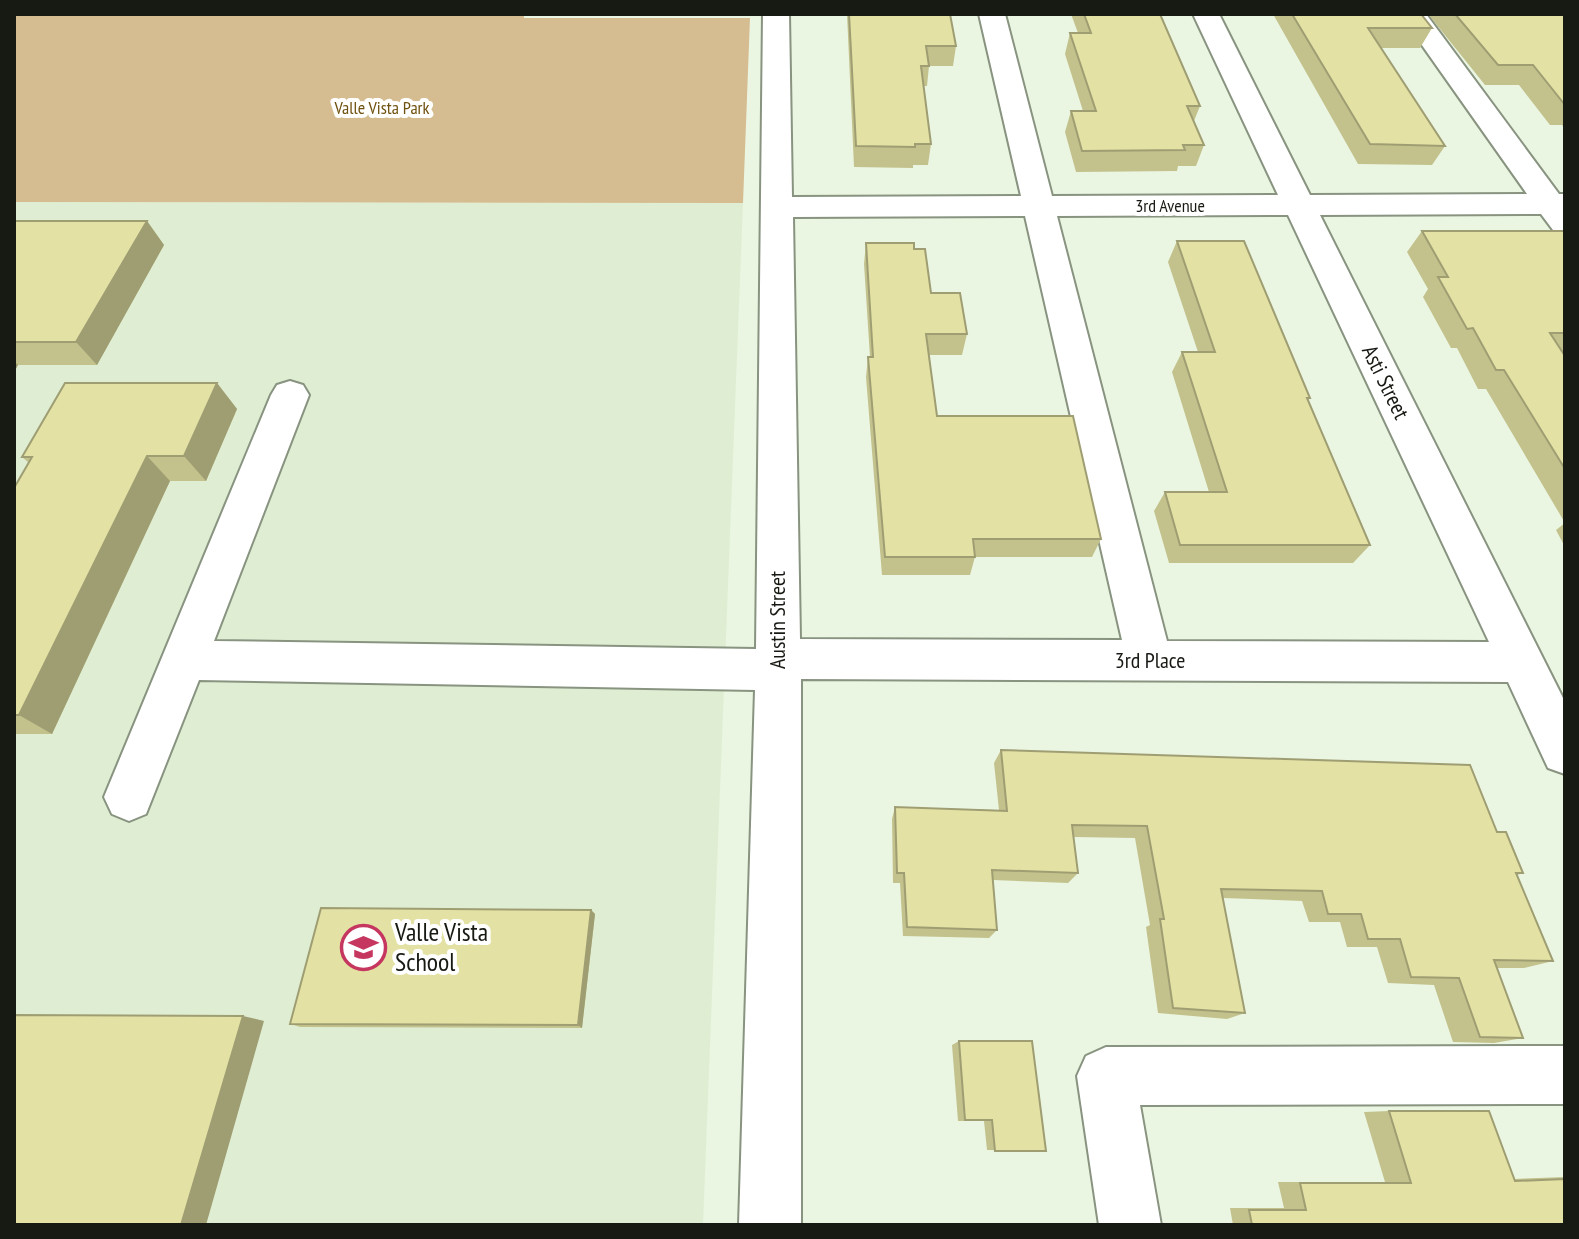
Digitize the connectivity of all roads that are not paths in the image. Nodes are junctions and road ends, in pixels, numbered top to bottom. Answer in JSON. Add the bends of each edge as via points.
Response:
{"nodes":[{"id":1,"x":776,"y":14,"type":"edge"},
{"id":2,"x":992,"y":14,"type":"edge"},
{"id":3,"x":1206,"y":14,"type":"edge"},
{"id":4,"x":1413,"y":14,"type":"edge"},
{"id":5,"x":1300,"y":206,"type":"junction"},
{"id":6,"x":776,"y":207,"type":"junction"},
{"id":7,"x":1039,"y":207,"type":"junction"},
{"id":8,"x":1560,"y":211,"type":"edge"},
{"id":9,"x":290,"y":395,"type":"dead end"},
{"id":10,"x":183,"y":660,"type":"junction"},
{"id":11,"x":1149,"y":660,"type":"junction"},
{"id":12,"x":1523,"y":662,"type":"junction"},
{"id":13,"x":778,"y":664,"type":"junction"},
{"id":14,"x":1565,"y":752,"type":"edge"},
{"id":15,"x":129,"y":797,"type":"dead end"},
{"id":16,"x":1565,"y":1075,"type":"edge"},
{"id":17,"x":770,"y":1225,"type":"edge"},
{"id":18,"x":1130,"y":1225,"type":"edge"}],
"edges":[{"from":1,"to":6,"type":"street","name":"Austin Street"},
{"from":2,"to":7,"type":"street"},
{"from":3,"to":5,"type":"street","name":"Asti Street"},
{"from":4,"to":8,"type":"street"},
{"from":5,"to":7,"type":"street","name":"3rd Avenue"},
{"from":5,"to":8,"type":"street","name":"3rd Avenue"},
{"from":5,"to":12,"type":"street","name":"Asti Street"},
{"from":6,"to":7,"type":"street","name":"3rd Avenue"},
{"from":6,"to":13,"type":"street","name":"Austin Street"},
{"from":7,"to":11,"type":"street"},
{"from":9,"to":10,"type":"street"},
{"from":10,"to":13,"type":"street","name":"3rd Place"},
{"from":10,"to":15,"type":"street"},
{"from":11,"to":12,"type":"street","name":"3rd Place"},
{"from":11,"to":13,"type":"street","name":"3rd Place"},
{"from":12,"to":14,"type":"street","name":"Asti Street"},
{"from":13,"to":17,"type":"street","name":"Austin Street"},
{"from":16,"to":18,"type":"street","via":[[1106,1076]]}]}
